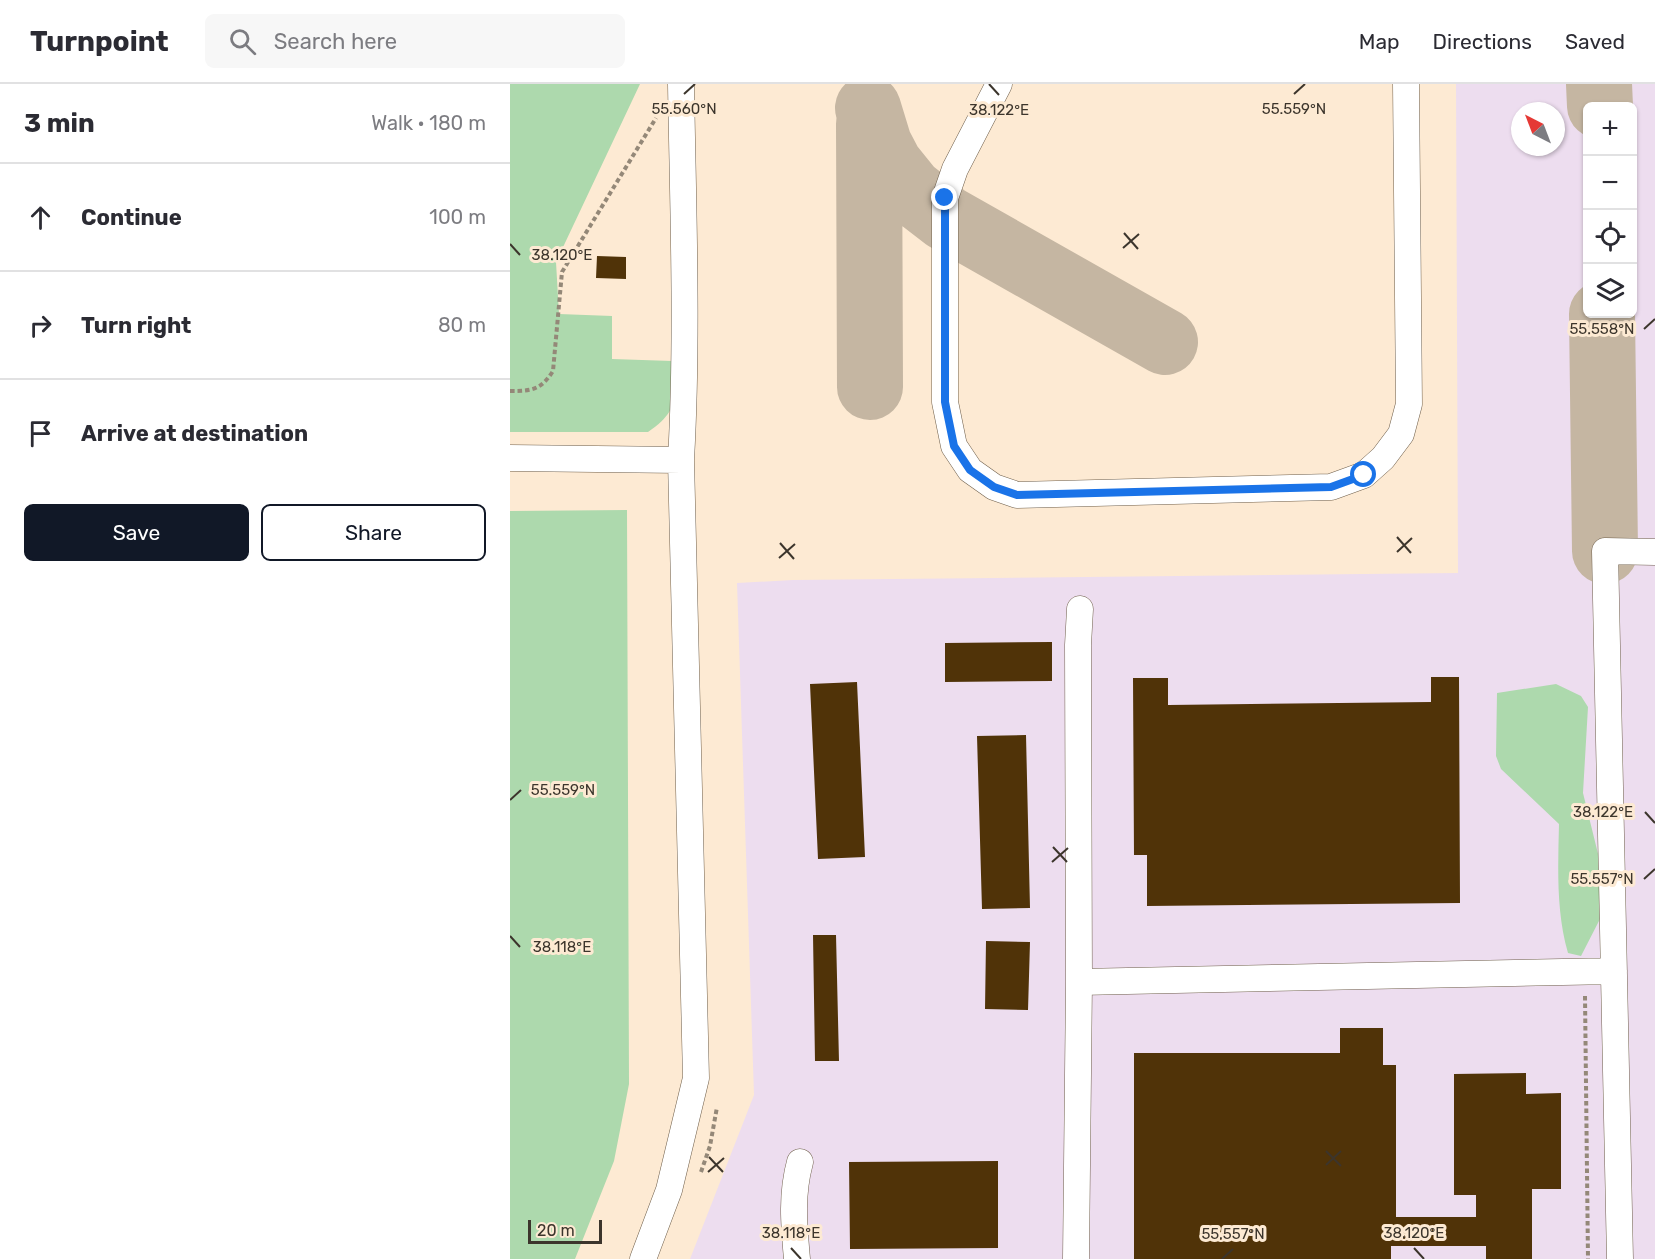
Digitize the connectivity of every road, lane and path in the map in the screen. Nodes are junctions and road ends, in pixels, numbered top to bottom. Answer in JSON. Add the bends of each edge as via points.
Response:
{"nodes":[{"id":1,"x":681,"y":84,"type":"edge"},
{"id":2,"x":999,"y":84,"type":"edge"},
{"id":3,"x":1406,"y":84,"type":"edge"},
{"id":4,"x":658,"y":114,"type":"dead end"},
{"id":5,"x":510,"y":391,"type":"edge"},
{"id":6,"x":510,"y":458,"type":"edge"},
{"id":7,"x":681,"y":460,"type":"junction"},
{"id":8,"x":1655,"y":552,"type":"edge"},
{"id":9,"x":1080,"y":609,"type":"dead end"},
{"id":10,"x":1584,"y":971,"type":"junction"},
{"id":11,"x":1614,"y":971,"type":"junction"},
{"id":12,"x":1079,"y":982,"type":"junction"},
{"id":13,"x":800,"y":1162,"type":"dead end"},
{"id":14,"x":643,"y":1259,"type":"edge"},
{"id":15,"x":797,"y":1259,"type":"edge"},
{"id":16,"x":1077,"y":1259,"type":"edge"},
{"id":17,"x":1588,"y":1259,"type":"edge"},
{"id":18,"x":1620,"y":1259,"type":"edge"}],
"edges":[{"from":1,"to":7,"type":"street"},
{"from":2,"to":3,"type":"street","via":[[955,169],[945,198],[945,402],[954,446],[970,470],[994,487],[1017,495],[1331,487],[1364,475],[1383,458],[1401,434],[1409,404]]},
{"from":4,"to":5,"type":"path","via":[[562,272],[552,370],[545,382],[530,391]]},
{"from":6,"to":7,"type":"street"},
{"from":7,"to":14,"type":"street","via":[[696,1078],[669,1191]]},
{"from":8,"to":11,"type":"street","via":[[1605,551]]},
{"from":9,"to":12,"type":"street"},
{"from":10,"to":11,"type":"street"},
{"from":10,"to":12,"type":"street"},
{"from":10,"to":17,"type":"path"},
{"from":11,"to":18,"type":"street"},
{"from":12,"to":16,"type":"street"},
{"from":13,"to":15,"type":"street","via":[[793,1208]]}]}
